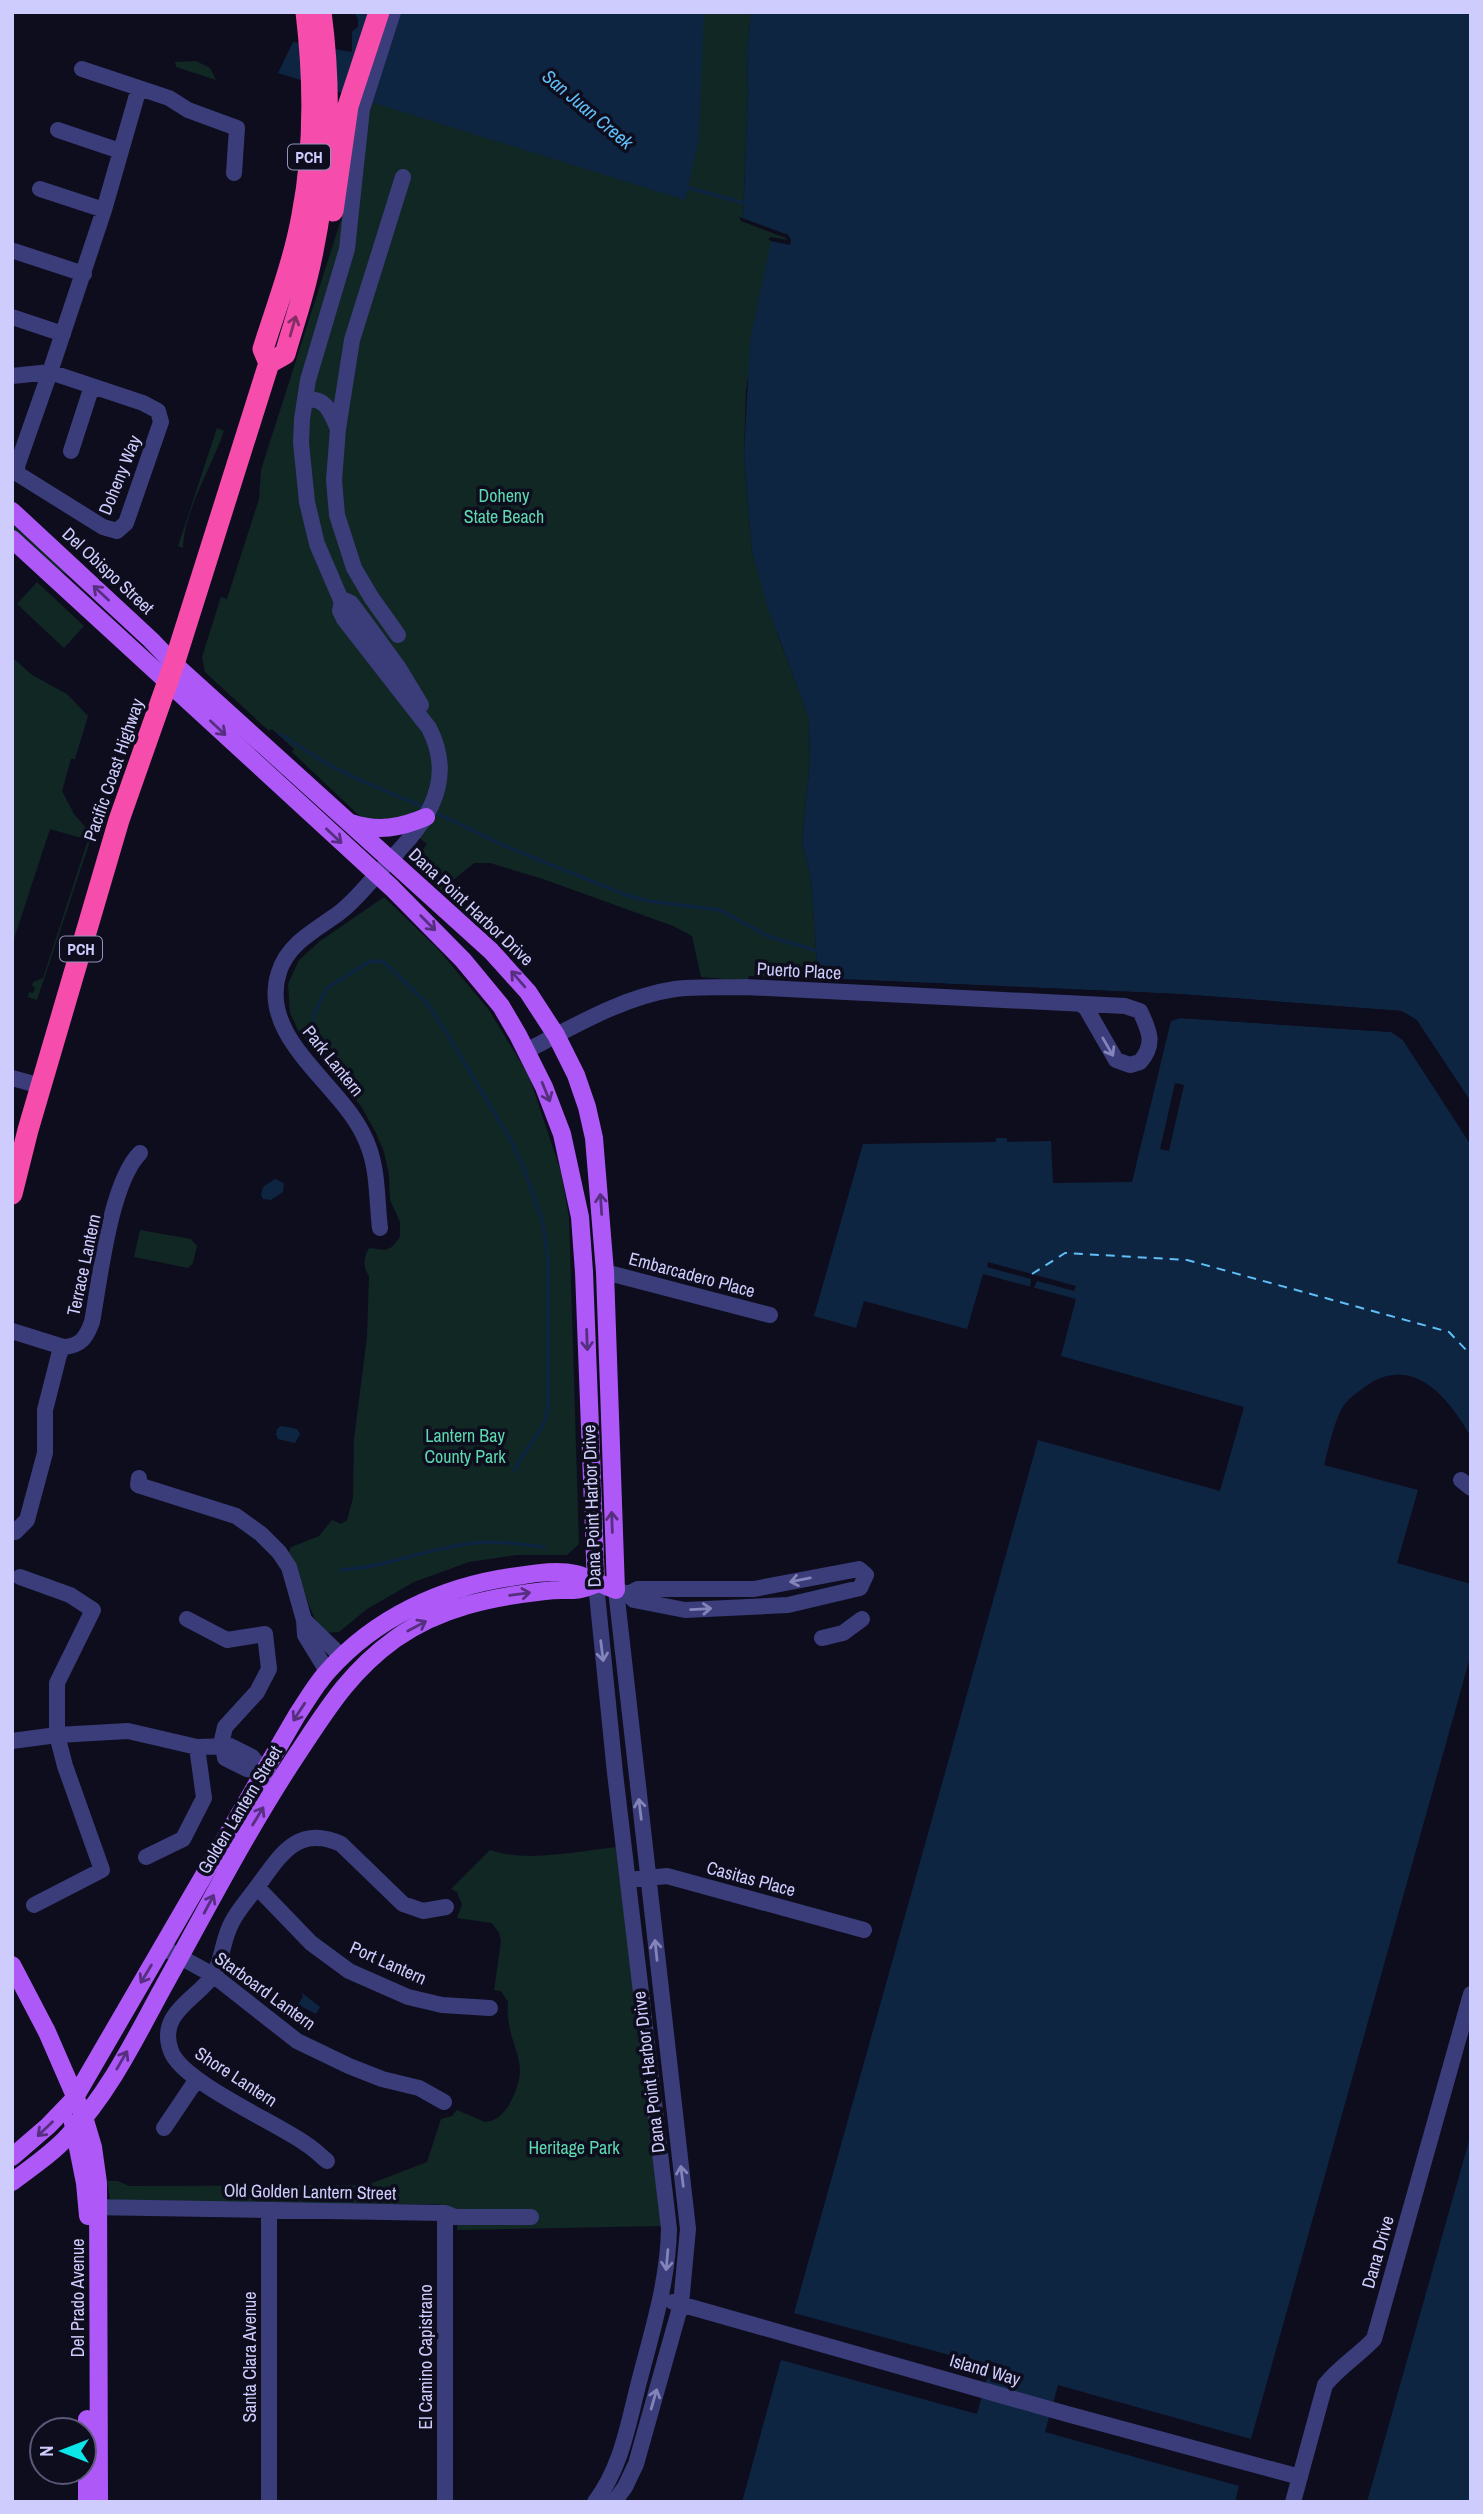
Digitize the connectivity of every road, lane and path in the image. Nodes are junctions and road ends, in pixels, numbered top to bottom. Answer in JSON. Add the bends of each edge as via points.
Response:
{"nodes":[{"id":1,"x":306,"y":12,"type":"edge"},
{"id":2,"x":321,"y":12,"type":"edge"},
{"id":3,"x":379,"y":12,"type":"edge"},
{"id":4,"x":393,"y":12,"type":"edge"},
{"id":5,"x":82,"y":69,"type":"dead end"},
{"id":6,"x":139,"y":88,"type":"junction"},
{"id":7,"x":338,"y":103,"type":"junction"},
{"id":8,"x":58,"y":130,"type":"dead end"},
{"id":9,"x":120,"y":151,"type":"junction"},
{"id":10,"x":234,"y":173,"type":"dead end"},
{"id":11,"x":403,"y":177,"type":"dead end"},
{"id":12,"x":40,"y":188,"type":"dead end"},
{"id":13,"x":104,"y":210,"type":"junction"},
{"id":14,"x":14,"y":251,"type":"dead end"},
{"id":15,"x":84,"y":274,"type":"junction"},
{"id":16,"x":12,"y":317,"type":"edge"},
{"id":17,"x":63,"y":334,"type":"junction"},
{"id":18,"x":269,"y":363,"type":"junction"},
{"id":19,"x":50,"y":372,"type":"junction"},
{"id":20,"x":12,"y":376,"type":"edge"},
{"id":21,"x":308,"y":380,"type":"junction"},
{"id":22,"x":92,"y":386,"type":"junction"},
{"id":23,"x":344,"y":389,"type":"junction"},
{"id":24,"x":305,"y":400,"type":"junction"},
{"id":25,"x":338,"y":429,"type":"junction"},
{"id":26,"x":71,"y":451,"type":"dead end"},
{"id":27,"x":12,"y":511,"type":"edge"},
{"id":28,"x":12,"y":539,"type":"edge"},
{"id":29,"x":342,"y":600,"type":"junction"},
{"id":30,"x":398,"y":635,"type":"dead end"},
{"id":31,"x":171,"y":673,"type":"junction"},
{"id":32,"x":428,"y":721,"type":"junction"},
{"id":33,"x":426,"y":817,"type":"junction"},
{"id":34,"x":347,"y":821,"type":"junction"},
{"id":35,"x":390,"y":860,"type":"junction"},
{"id":36,"x":377,"y":875,"type":"junction"},
{"id":37,"x":1082,"y":1004,"type":"junction"},
{"id":38,"x":556,"y":1035,"type":"junction"},
{"id":39,"x":526,"y":1051,"type":"junction"},
{"id":40,"x":12,"y":1078,"type":"edge"},
{"id":41,"x":41,"y":1086,"type":"junction"},
{"id":42,"x":140,"y":1153,"type":"dead end"},
{"id":43,"x":12,"y":1194,"type":"edge"},
{"id":44,"x":380,"y":1228,"type":"dead end"},
{"id":45,"x":584,"y":1272,"type":"junction"},
{"id":46,"x":605,"y":1272,"type":"junction"},
{"id":47,"x":770,"y":1315,"type":"dead end"},
{"id":48,"x":12,"y":1331,"type":"edge"},
{"id":49,"x":63,"y":1347,"type":"junction"},
{"id":50,"x":139,"y":1478,"type":"dead end"},
{"id":51,"x":15,"y":1532,"type":"dead end"},
{"id":52,"x":20,"y":1577,"type":"dead end"},
{"id":53,"x":596,"y":1584,"type":"junction"},
{"id":54,"x":750,"y":1589,"type":"junction"},
{"id":55,"x":622,"y":1592,"type":"junction"},
{"id":56,"x":749,"y":1607,"type":"junction"},
{"id":57,"x":399,"y":1614,"type":"junction"},
{"id":58,"x":187,"y":1619,"type":"dead end"},
{"id":59,"x":862,"y":1619,"type":"dead end"},
{"id":60,"x":304,"y":1620,"type":"junction"},
{"id":61,"x":822,"y":1638,"type":"dead end"},
{"id":62,"x":384,"y":1648,"type":"junction"},
{"id":63,"x":342,"y":1657,"type":"junction"},
{"id":64,"x":327,"y":1671,"type":"junction"},
{"id":65,"x":57,"y":1735,"type":"junction"},
{"id":66,"x":12,"y":1741,"type":"edge"},
{"id":67,"x":197,"y":1747,"type":"junction"},
{"id":68,"x":226,"y":1747,"type":"junction"},
{"id":69,"x":263,"y":1771,"type":"junction"},
{"id":70,"x":280,"y":1781,"type":"junction"},
{"id":71,"x":146,"y":1857,"type":"dead end"},
{"id":72,"x":648,"y":1877,"type":"junction"},
{"id":73,"x":628,"y":1880,"type":"junction"},
{"id":74,"x":257,"y":1887,"type":"junction"},
{"id":75,"x":34,"y":1905,"type":"dead end"},
{"id":76,"x":446,"y":1907,"type":"dead end"},
{"id":77,"x":864,"y":1930,"type":"dead end"},
{"id":78,"x":162,"y":1947,"type":"junction"},
{"id":79,"x":180,"y":1957,"type":"junction"},
{"id":80,"x":12,"y":1965,"type":"edge"},
{"id":81,"x":213,"y":1975,"type":"junction"},
{"id":82,"x":1471,"y":1994,"type":"edge"},
{"id":83,"x":490,"y":2008,"type":"dead end"},
{"id":84,"x":197,"y":2079,"type":"junction"},
{"id":85,"x":74,"y":2099,"type":"junction"},
{"id":86,"x":444,"y":2102,"type":"dead end"},
{"id":87,"x":78,"y":2124,"type":"junction"},
{"id":88,"x":164,"y":2128,"type":"dead end"},
{"id":89,"x":12,"y":2157,"type":"edge"},
{"id":90,"x":327,"y":2161,"type":"dead end"},
{"id":91,"x":12,"y":2182,"type":"edge"},
{"id":92,"x":93,"y":2208,"type":"junction"},
{"id":93,"x":269,"y":2212,"type":"junction"},
{"id":94,"x":445,"y":2213,"type":"junction"},
{"id":95,"x":531,"y":2217,"type":"dead end"},
{"id":96,"x":661,"y":2298,"type":"junction"},
{"id":97,"x":681,"y":2304,"type":"junction"},
{"id":98,"x":1300,"y":2477,"type":"junction"},
{"id":99,"x":87,"y":2502,"type":"edge"},
{"id":100,"x":99,"y":2502,"type":"edge"},
{"id":101,"x":269,"y":2502,"type":"edge"},
{"id":102,"x":445,"y":2502,"type":"edge"},
{"id":103,"x":596,"y":2502,"type":"edge"},
{"id":104,"x":614,"y":2502,"type":"edge"},
{"id":105,"x":1293,"y":2502,"type":"edge"}],
"edges":[{"from":1,"to":7,"type":"highway","name":"Pacific Coast Highway"},
{"from":2,"to":7,"type":"highway","name":"Pacific Coast Highway"},
{"from":3,"to":7,"type":"highway"},
{"from":4,"to":7,"type":"street"},
{"from":5,"to":6,"type":"street"},
{"from":6,"to":9,"type":"street","name":"Doheny Way"},
{"from":6,"to":10,"type":"street","via":[[237,128]]},
{"from":7,"to":18,"type":"highway","name":"Pacific Coast Highway","number":"PCH","via":[[306,194],[263,349]]},
{"from":18,"to":7,"type":"highway","name":"Pacific Coast Highway","number":"PCH","one_way":true,"via":[[285,354],[306,281],[325,246],[340,168]]},
{"from":7,"to":21,"type":"street","via":[[346,249]]},
{"from":8,"to":9,"type":"street"},
{"from":9,"to":13,"type":"street","name":"Doheny Way"},
{"from":11,"to":23,"type":"street","via":[[359,313]]},
{"from":12,"to":13,"type":"street"},
{"from":13,"to":15,"type":"street","name":"Doheny Way"},
{"from":14,"to":15,"type":"street"},
{"from":15,"to":17,"type":"street","name":"Doheny Way"},
{"from":16,"to":17,"type":"street"},
{"from":17,"to":19,"type":"street","name":"Doheny Way"},
{"from":18,"to":31,"type":"highway","name":"Pacific Coast Highway","number":"PCH"},
{"from":19,"to":20,"type":"street","name":"Doheny Way"},
{"from":19,"to":22,"type":"street","name":"Doheny Way"},
{"from":19,"to":22,"type":"street","name":"Doheny Way","via":[[18,474],[103,527],[117,531],[126,523],[161,422],[158,411]]},
{"from":21,"to":23,"type":"street","via":[[324,392]]},
{"from":21,"to":24,"type":"street"},
{"from":22,"to":26,"type":"street"},
{"from":23,"to":25,"type":"street"},
{"from":24,"to":25,"type":"street","via":[[324,403]]},
{"from":24,"to":29,"type":"street","via":[[301,443],[307,502],[317,544]]},
{"from":25,"to":30,"type":"street","via":[[334,495],[344,541],[354,568]]},
{"from":31,"to":27,"type":"main road","name":"Del Obispo Street","one_way":true,"via":[[151,640]]},
{"from":28,"to":31,"type":"main road"},
{"from":29,"to":32,"type":"street","via":[[379,662]]},
{"from":29,"to":32,"type":"street","via":[[351,603],[398,667]]},
{"from":31,"to":34,"type":"main road","name":"Dana Point Harbor Drive"},
{"from":31,"to":36,"type":"main road","name":"Dana Point Harbor Drive","one_way":true},
{"from":31,"to":41,"type":"highway","name":"Pacific Coast Highway","number":"PCH","via":[[119,821]]},
{"from":32,"to":33,"type":"street","via":[[440,773]]},
{"from":33,"to":34,"type":"main road","via":[[382,830]]},
{"from":33,"to":35,"type":"street"},
{"from":34,"to":35,"type":"main road","name":"Dana Point Harbor Drive"},
{"from":35,"to":36,"type":"street","name":"Park Lantern"},
{"from":38,"to":35,"type":"main road","name":"Dana Point Harbor Drive","one_way":true,"via":[[508,969]]},
{"from":36,"to":39,"type":"main road","name":"Dana Point Harbor Drive","one_way":true,"via":[[469,966],[501,1006]]},
{"from":36,"to":44,"type":"street","name":"Park Lantern","via":[[342,911],[293,948],[279,972],[275,996],[285,1034],[352,1115],[368,1144],[376,1170]]},
{"from":37,"to":37,"type":"street","name":"Puerto Place","one_way":true,"via":[[1116,1060],[1129,1065],[1140,1062],[1150,1045],[1140,1011],[1118,1004]]},
{"from":37,"to":38,"type":"street","name":"Puerto Place","via":[[695,987],[603,1011]]},
{"from":38,"to":39,"type":"street","name":"Puerto Place"},
{"from":46,"to":38,"type":"main road","name":"Dana Point Harbor Drive","one_way":true,"via":[[594,1138],[576,1075]]},
{"from":39,"to":45,"type":"main road","name":"Dana Point Harbor Drive","one_way":true,"via":[[562,1134],[580,1217]]},
{"from":40,"to":41,"type":"street"},
{"from":41,"to":43,"type":"highway","name":"Pacific Coast Highway","number":"PCH"},
{"from":42,"to":49,"type":"street","name":"Terrace Lantern","via":[[125,1176],[109,1231],[87,1336],[80,1344]]},
{"from":45,"to":46,"type":"main road"},
{"from":45,"to":53,"type":"main road","name":"Dana Point Harbor Drive","one_way":true},
{"from":46,"to":47,"type":"street","name":"Embarcadero Place"},
{"from":55,"to":46,"type":"main road","name":"Dana Point Harbor Drive","one_way":true},
{"from":48,"to":49,"type":"street"},
{"from":49,"to":51,"type":"street","via":[[45,1410],[45,1453],[27,1520]]},
{"from":50,"to":60,"type":"street","via":[[138,1485],[236,1516],[261,1534],[289,1567]]},
{"from":52,"to":65,"type":"street","via":[[70,1595],[93,1610],[57,1683]]},
{"from":53,"to":55,"type":"main road","name":"Golden Lantern Street"},
{"from":53,"to":57,"type":"main road","name":"Golden Lantern Street","via":[[577,1574],[515,1576],[458,1589]]},
{"from":62,"to":53,"type":"main road","name":"Golden Lantern Street","one_way":true,"via":[[453,1608],[517,1594],[579,1591]]},
{"from":53,"to":73,"type":"street","name":"Dana Point Harbor Drive","one_way":true},
{"from":54,"to":55,"type":"street"},
{"from":54,"to":56,"type":"street"},
{"from":56,"to":54,"type":"street","one_way":true,"via":[[788,1605],[860,1588],[866,1574],[859,1569]]},
{"from":55,"to":56,"type":"street","one_way":true,"via":[[634,1600],[685,1610]]},
{"from":72,"to":55,"type":"street","name":"Dana Point Harbor Drive","one_way":true},
{"from":57,"to":62,"type":"main road"},
{"from":57,"to":63,"type":"main road","name":"Golden Lantern Street"},
{"from":58,"to":68,"type":"street","via":[[228,1640],[265,1634],[269,1669],[257,1692],[223,1730]]},
{"from":59,"to":61,"type":"street","via":[[843,1633]]},
{"from":60,"to":63,"type":"street"},
{"from":60,"to":64,"type":"street","via":[[305,1635]]},
{"from":62,"to":70,"type":"main road","name":"Golden Lantern Street","via":[[345,1684]]},
{"from":63,"to":64,"type":"main road","name":"Golden Lantern Street"},
{"from":64,"to":69,"type":"main road","name":"Golden Lantern Street","one_way":true},
{"from":65,"to":66,"type":"street"},
{"from":65,"to":67,"type":"street","via":[[128,1731]]},
{"from":65,"to":75,"type":"street","via":[[102,1870]]},
{"from":67,"to":68,"type":"street"},
{"from":67,"to":71,"type":"street","via":[[204,1798],[183,1839]]},
{"from":68,"to":69,"type":"street","via":[[225,1758]]},
{"from":69,"to":70,"type":"street"},
{"from":69,"to":78,"type":"main road","name":"Golden Lantern Street"},
{"from":79,"to":70,"type":"main road","name":"Golden Lantern Street","one_way":true},
{"from":72,"to":73,"type":"street","name":"Casitas Place"},
{"from":72,"to":77,"type":"street","name":"Casitas Place","via":[[667,1876]]},
{"from":97,"to":72,"type":"street","name":"Dana Point Harbor Drive","one_way":true,"via":[[688,2230]]},
{"from":73,"to":96,"type":"street","name":"Dana Point Harbor Drive","one_way":true,"via":[[669,2229]]},
{"from":74,"to":76,"type":"street","via":[[288,1849],[312,1836],[341,1844],[403,1904],[423,1911]]},
{"from":74,"to":81,"type":"street","via":[[232,1921]]},
{"from":74,"to":83,"type":"street","name":"Port Lantern","via":[[311,1942],[349,1971],[408,1997]]},
{"from":78,"to":79,"type":"street","name":"Starboard Lantern"},
{"from":78,"to":85,"type":"main road","name":"Golden Lantern Street","one_way":true},
{"from":79,"to":81,"type":"street","name":"Starboard Lantern"},
{"from":87,"to":79,"type":"main road","name":"Golden Lantern Street","one_way":true,"via":[[110,2081]]},
{"from":80,"to":85,"type":"main road","name":"Del Prado Avenue"},
{"from":81,"to":84,"type":"street","name":"Shore Lantern","via":[[181,2007],[168,2035],[178,2063]]},
{"from":81,"to":86,"type":"street","name":"Starboard Lantern","via":[[297,2041]]},
{"from":82,"to":98,"type":"street","name":"Dana Drive","via":[[1374,2339],[1325,2385]]},
{"from":84,"to":88,"type":"street"},
{"from":84,"to":90,"type":"street","name":"Shore Lantern","via":[[307,2144]]},
{"from":85,"to":87,"type":"main road","name":"Del Prado Avenue"},
{"from":85,"to":89,"type":"main road","name":"Golden Lantern Street","one_way":true},
{"from":87,"to":91,"type":"main road","name":"Golden Lantern Street","via":[[55,2149]]},
{"from":87,"to":92,"type":"main road","name":"Del Prado Avenue"},
{"from":92,"to":93,"type":"street","name":"Old Golden Lantern Street"},
{"from":92,"to":99,"type":"main road","name":"Del Prado Avenue"},
{"from":92,"to":100,"type":"main road","name":"Del Prado Avenue"},
{"from":93,"to":94,"type":"street","name":"Old Golden Lantern Street"},
{"from":93,"to":101,"type":"street","name":"Santa Clara Avenue"},
{"from":94,"to":95,"type":"street","name":"Old Golden Lantern Street","via":[[455,2217]]},
{"from":94,"to":102,"type":"street","name":"El Camino Capistrano"},
{"from":96,"to":97,"type":"street","name":"Island Way"},
{"from":96,"to":103,"type":"street","name":"Dana Point Harbor Drive","via":[[625,2439],[616,2467]]},
{"from":97,"to":98,"type":"street","name":"Island Way"},
{"from":104,"to":97,"type":"street","name":"Dana Point Harbor Drive","one_way":true,"via":[[636,2465]]},
{"from":98,"to":105,"type":"street","name":"Dana Drive"}]}
